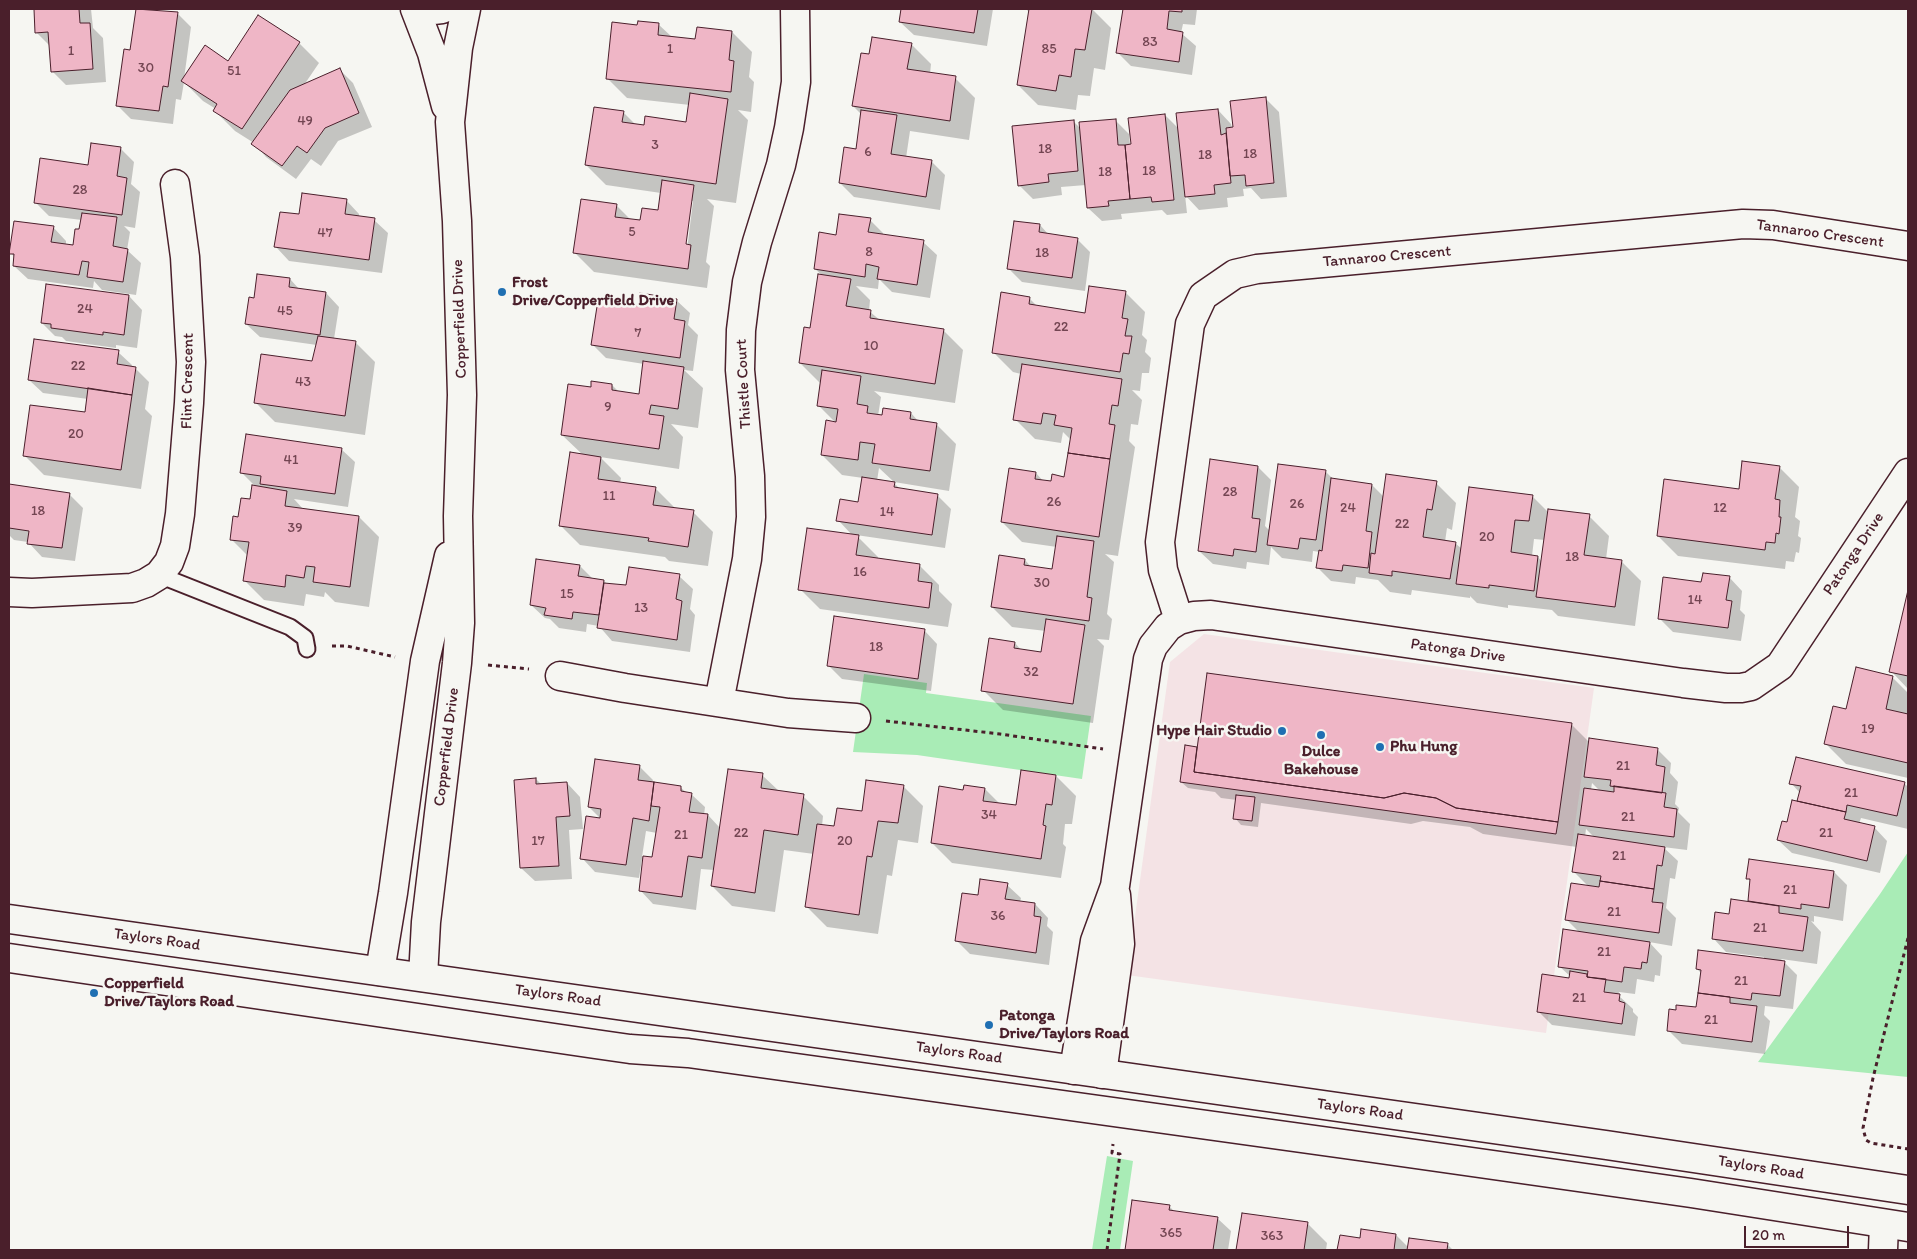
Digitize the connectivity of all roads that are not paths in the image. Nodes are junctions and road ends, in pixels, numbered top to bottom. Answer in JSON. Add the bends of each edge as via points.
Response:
{"nodes":[{"id":1,"x":415,"y":9,"type":"edge"},
{"id":2,"x":426,"y":9,"type":"edge"},
{"id":3,"x":442,"y":9,"type":"edge"},
{"id":4,"x":466,"y":9,"type":"edge"},
{"id":5,"x":795,"y":9,"type":"edge"},
{"id":6,"x":450,"y":122,"type":"junction"},
{"id":7,"x":175,"y":184,"type":"dead end"},
{"id":8,"x":1908,"y":246,"type":"edge"},
{"id":9,"x":1908,"y":473,"type":"edge"},
{"id":10,"x":458,"y":516,"type":"junction"},
{"id":11,"x":159,"y":575,"type":"junction"},
{"id":12,"x":9,"y":592,"type":"edge"},
{"id":13,"x":1179,"y":620,"type":"junction"},
{"id":14,"x":307,"y":649,"type":"dead end"},
{"id":15,"x":560,"y":676,"type":"dead end"},
{"id":16,"x":719,"y":702,"type":"junction"},
{"id":17,"x":856,"y":718,"type":"road end"},
{"id":18,"x":1115,"y":886,"type":"junction"},
{"id":19,"x":9,"y":919,"type":"edge"},
{"id":20,"x":9,"y":958,"type":"edge"},
{"id":21,"x":380,"y":971,"type":"junction"},
{"id":22,"x":423,"y":977,"type":"junction"},
{"id":23,"x":394,"y":1015,"type":"junction"},
{"id":24,"x":1074,"y":1070,"type":"junction"},
{"id":25,"x":1102,"y":1074,"type":"junction"},
{"id":26,"x":1080,"y":1108,"type":"junction"},
{"id":27,"x":1364,"y":1111,"type":"junction"},
{"id":28,"x":1391,"y":1115,"type":"junction"},
{"id":29,"x":1373,"y":1148,"type":"junction"},
{"id":30,"x":1907,"y":1194,"type":"edge"},
{"id":31,"x":1892,"y":1234,"type":"edge"}],
"edges":[{"from":1,"to":6,"type":"street","name":"Copperfield Drive","via":[[432,53]]},
{"from":2,"to":3,"type":"street"},
{"from":4,"to":6,"type":"street","name":"Copperfield Drive"},
{"from":5,"to":16,"type":"street","name":"Thistle Court","via":[[796,82],[789,128],[747,282],[741,330],[740,370],[751,517],[747,559]]},
{"from":6,"to":10,"type":"street","name":"Copperfield Drive","via":[[457,221],[462,395]]},
{"from":7,"to":11,"type":"street","name":"Flint Crescent","via":[[185,257],[190,395],[175,546]]},
{"from":8,"to":13,"type":"street","name":"Tannaroo Crescent","via":[[1772,225],[1743,224],[1267,268],[1235,274],[1203,296],[1190,324],[1160,542],[1163,570]]},
{"from":9,"to":13,"type":"street","name":"Patonga Drive","via":[[1780,666],[1751,686],[1726,688],[1673,681],[1211,614]]},
{"from":10,"to":21,"type":"street","name":"Copperfield Drive","via":[[425,661]]},
{"from":10,"to":22,"type":"street","name":"Copperfield Drive","via":[[458,655],[426,922]]},
{"from":11,"to":12,"type":"street","via":[[132,588]]},
{"from":11,"to":14,"type":"lane","via":[[290,627],[305,638]]},
{"from":13,"to":18,"type":"street","name":"Patonga Drive","via":[[1158,638],[1150,653]]},
{"from":15,"to":16,"type":"street"},
{"from":16,"to":17,"type":"street","via":[[788,713]]},
{"from":18,"to":24,"type":"street","name":"Patonga Drive","via":[[1095,941]]},
{"from":18,"to":25,"type":"street","name":"Patonga Drive","via":[[1120,944]]},
{"from":19,"to":21,"type":"street","name":"Taylors Road"},
{"from":20,"to":23,"type":"street"},
{"from":21,"to":22,"type":"street","name":"Taylors Road"},
{"from":21,"to":23,"type":"street"},
{"from":22,"to":23,"type":"street"},
{"from":22,"to":24,"type":"street","name":"Taylors Road"},
{"from":23,"to":26,"type":"street"},
{"from":24,"to":25,"type":"street","name":"Taylors Road"},
{"from":24,"to":26,"type":"street","name":"Patonga Drive"},
{"from":25,"to":26,"type":"street"},
{"from":25,"to":27,"type":"street","name":"Taylors Road"},
{"from":26,"to":29,"type":"street"},
{"from":27,"to":28,"type":"street","name":"Taylors Road"},
{"from":27,"to":29,"type":"street"},
{"from":28,"to":29,"type":"street"},
{"from":28,"to":30,"type":"street","name":"Taylors Road","via":[[1686,1156]]},
{"from":29,"to":31,"type":"street","via":[[1691,1193]]},
{"from":30,"to":31,"type":"street"}]}
